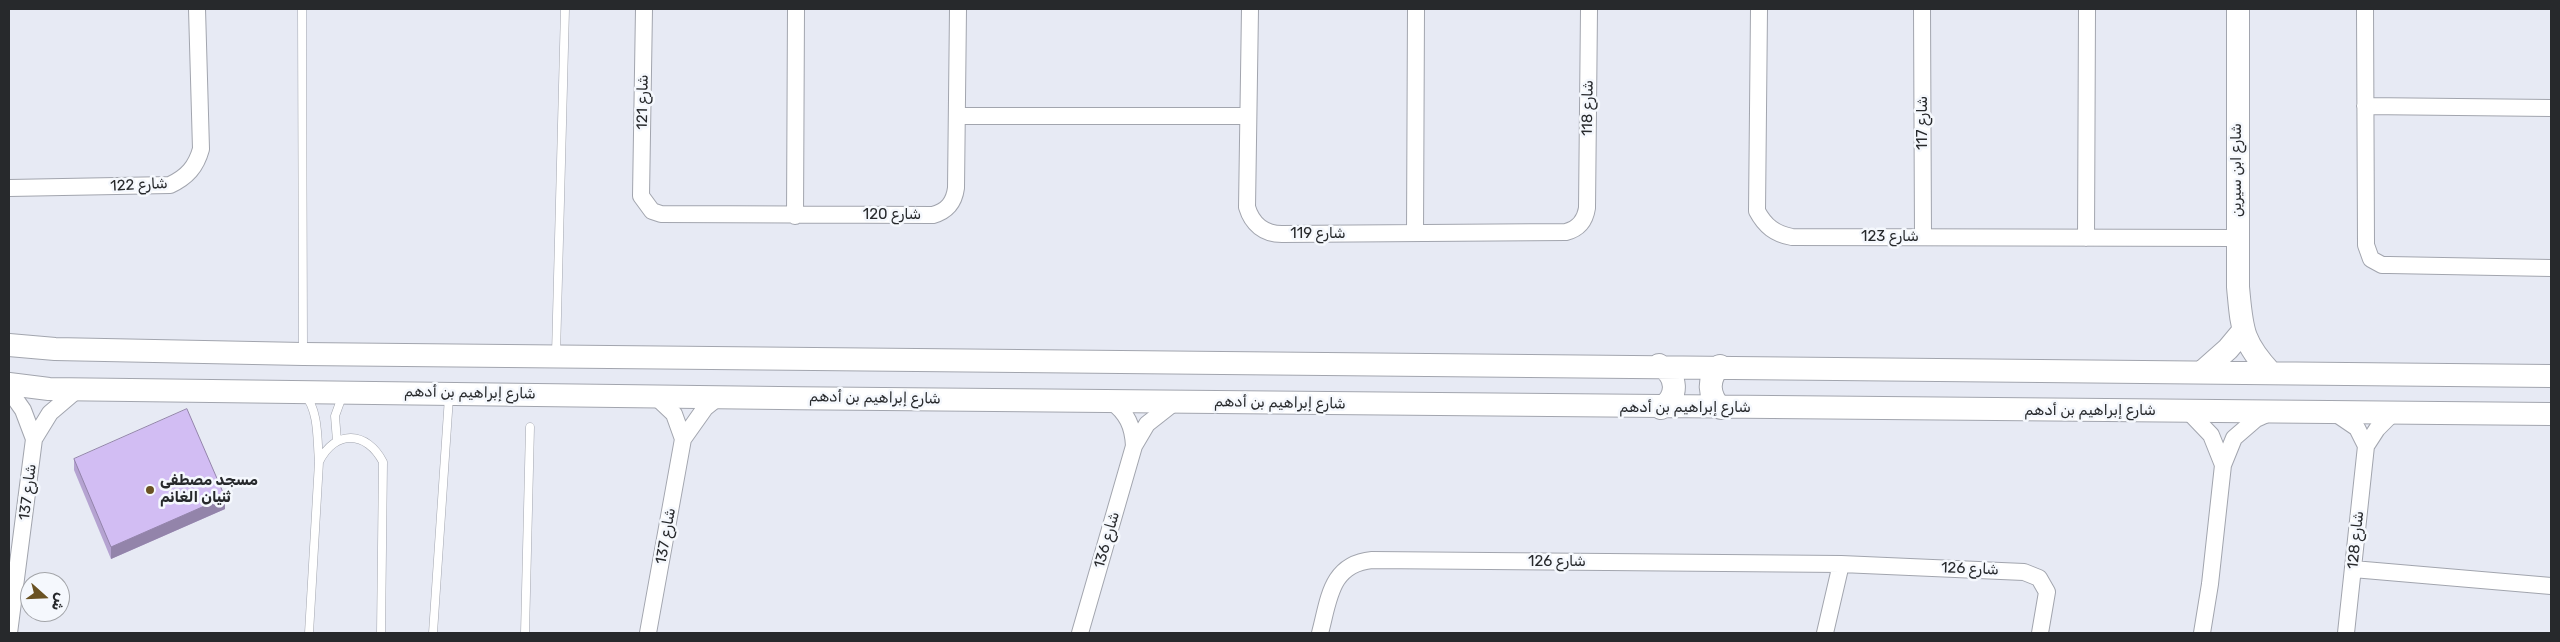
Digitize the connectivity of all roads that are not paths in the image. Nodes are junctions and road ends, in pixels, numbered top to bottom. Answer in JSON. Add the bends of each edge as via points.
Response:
{"nodes":[{"id":1,"x":197,"y":9,"type":"edge"},
{"id":2,"x":302,"y":9,"type":"edge"},
{"id":3,"x":565,"y":9,"type":"edge"},
{"id":4,"x":644,"y":9,"type":"edge"},
{"id":5,"x":796,"y":9,"type":"edge"},
{"id":6,"x":958,"y":9,"type":"edge"},
{"id":7,"x":1250,"y":9,"type":"edge"},
{"id":8,"x":1416,"y":9,"type":"edge"},
{"id":9,"x":1589,"y":9,"type":"edge"},
{"id":10,"x":1759,"y":9,"type":"edge"},
{"id":11,"x":1922,"y":9,"type":"edge"},
{"id":12,"x":2087,"y":9,"type":"edge"},
{"id":13,"x":2238,"y":9,"type":"edge"},
{"id":14,"x":2365,"y":9,"type":"edge"},
{"id":15,"x":2365,"y":106,"type":"junction"},
{"id":16,"x":2551,"y":108,"type":"edge"},
{"id":17,"x":957,"y":116,"type":"junction"},
{"id":18,"x":1248,"y":116,"type":"junction"},
{"id":19,"x":9,"y":188,"type":"edge"},
{"id":20,"x":641,"y":196,"type":"joint"},
{"id":21,"x":1587,"y":208,"type":"joint"},
{"id":22,"x":795,"y":216,"type":"junction"},
{"id":23,"x":1415,"y":234,"type":"junction"},
{"id":24,"x":1923,"y":237,"type":"junction"},
{"id":25,"x":2086,"y":238,"type":"junction"},
{"id":26,"x":2236,"y":238,"type":"junction"},
{"id":27,"x":2551,"y":268,"type":"edge"},
{"id":28,"x":2243,"y":331,"type":"junction"},
{"id":29,"x":9,"y":345,"type":"edge"},
{"id":30,"x":303,"y":354,"type":"junction"},
{"id":31,"x":556,"y":356,"type":"junction"},
{"id":32,"x":1659,"y":366,"type":"junction"},
{"id":33,"x":1720,"y":366,"type":"junction"},
{"id":34,"x":2202,"y":372,"type":"junction"},
{"id":35,"x":2271,"y":373,"type":"junction"},
{"id":36,"x":2551,"y":376,"type":"edge"},
{"id":37,"x":9,"y":384,"type":"edge"},
{"id":38,"x":9,"y":390,"type":"edge"},
{"id":39,"x":77,"y":390,"type":"junction"},
{"id":40,"x":301,"y":392,"type":"junction"},
{"id":41,"x":449,"y":392,"type":"junction"},
{"id":42,"x":344,"y":393,"type":"junction"},
{"id":43,"x":655,"y":396,"type":"junction"},
{"id":44,"x":720,"y":396,"type":"junction"},
{"id":45,"x":1111,"y":402,"type":"junction"},
{"id":46,"x":1176,"y":402,"type":"junction"},
{"id":47,"x":1661,"y":408,"type":"junction"},
{"id":48,"x":1721,"y":408,"type":"junction"},
{"id":49,"x":2189,"y":412,"type":"junction"},
{"id":50,"x":2269,"y":413,"type":"junction"},
{"id":51,"x":2335,"y":413,"type":"junction"},
{"id":52,"x":2392,"y":414,"type":"junction"},
{"id":53,"x":2551,"y":414,"type":"edge"},
{"id":54,"x":530,"y":426,"type":"dead end"},
{"id":55,"x":34,"y":439,"type":"junction"},
{"id":56,"x":683,"y":439,"type":"junction"},
{"id":57,"x":337,"y":441,"type":"junction"},
{"id":58,"x":1134,"y":446,"type":"junction"},
{"id":59,"x":2366,"y":446,"type":"junction"},
{"id":60,"x":319,"y":462,"type":"junction"},
{"id":61,"x":2223,"y":465,"type":"junction"},
{"id":62,"x":1841,"y":564,"type":"junction"},
{"id":63,"x":2353,"y":569,"type":"junction"},
{"id":64,"x":2551,"y":586,"type":"edge"},
{"id":65,"x":9,"y":633,"type":"edge"},
{"id":66,"x":309,"y":633,"type":"edge"},
{"id":67,"x":381,"y":633,"type":"edge"},
{"id":68,"x":433,"y":633,"type":"edge"},
{"id":69,"x":525,"y":633,"type":"edge"},
{"id":70,"x":648,"y":633,"type":"edge"},
{"id":71,"x":1080,"y":633,"type":"edge"},
{"id":72,"x":1320,"y":633,"type":"edge"},
{"id":73,"x":1825,"y":633,"type":"edge"},
{"id":74,"x":2040,"y":633,"type":"edge"},
{"id":75,"x":2202,"y":633,"type":"edge"},
{"id":76,"x":2346,"y":633,"type":"edge"}],
"edges":[{"from":1,"to":19,"type":"street","name":"شارع 122","via":[[201,149],[185,178],[170,185]]},
{"from":2,"to":30,"type":"lane"},
{"from":3,"to":31,"type":"lane"},
{"from":4,"to":20,"type":"street","name":"شارع 121"},
{"from":5,"to":22,"type":"street"},
{"from":6,"to":17,"type":"street","name":"شارع 120"},
{"from":7,"to":18,"type":"street","name":"شارع 119"},
{"from":8,"to":23,"type":"street"},
{"from":9,"to":21,"type":"street","name":"شارع 118"},
{"from":10,"to":24,"type":"street","name":"شارع 123","via":[[1757,211],[1765,224],[1792,237]]},
{"from":11,"to":24,"type":"street","name":"شارع 117"},
{"from":12,"to":25,"type":"street"},
{"from":13,"to":26,"type":"street","name":"شارع ابن سيرين"},
{"from":14,"to":15,"type":"street"},
{"from":15,"to":16,"type":"street"},
{"from":15,"to":27,"type":"street","via":[[2366,245],[2371,259],[2389,265]]},
{"from":17,"to":18,"type":"street"},
{"from":17,"to":22,"type":"street","name":"شارع 120","via":[[956,188],[946,210],[933,215]]},
{"from":18,"to":23,"type":"street","name":"شارع 119","via":[[1247,207],[1261,229],[1282,234]]},
{"from":20,"to":22,"type":"street","name":"شارع 120","via":[[652,211],[661,214]]},
{"from":21,"to":23,"type":"street","name":"شارع 119","via":[[1580,225],[1566,232]]},
{"from":24,"to":25,"type":"street","name":"شارع 123"},
{"from":25,"to":26,"type":"street","name":"شارع 123"},
{"from":26,"to":28,"type":"street","name":"شارع ابن سيرين"},
{"from":28,"to":34,"type":"street"},
{"from":28,"to":35,"type":"street","name":"شارع ابن سيرين"},
{"from":29,"to":30,"type":"street","via":[[54,349]]},
{"from":30,"to":31,"type":"street"},
{"from":31,"to":32,"type":"street"},
{"from":32,"to":33,"type":"street"},
{"from":32,"to":47,"type":"street","via":[[1669,372],[1674,383],[1670,401]]},
{"from":33,"to":34,"type":"street"},
{"from":33,"to":48,"type":"street","via":[[1712,376],[1710,390]]},
{"from":34,"to":35,"type":"street"},
{"from":35,"to":36,"type":"street"},
{"from":37,"to":39,"type":"street","name":"شارع إبراهيم بن أدهم"},
{"from":38,"to":55,"type":"street","name":"شارع 137"},
{"from":39,"to":40,"type":"street","name":"شارع إبراهيم بن أدهم"},
{"from":39,"to":55,"type":"street","name":"شارع 137","via":[[50,413]]},
{"from":40,"to":42,"type":"street","name":"شارع إبراهيم بن أدهم"},
{"from":40,"to":60,"type":"lane","via":[[313,407]]},
{"from":41,"to":42,"type":"street","name":"شارع إبراهيم بن أدهم"},
{"from":41,"to":43,"type":"street","name":"شارع إبراهيم بن أدهم"},
{"from":41,"to":68,"type":"lane"},
{"from":42,"to":57,"type":"lane","via":[[335,416]]},
{"from":43,"to":44,"type":"street","name":"شارع إبراهيم بن أدهم"},
{"from":43,"to":56,"type":"street","via":[[674,414]]},
{"from":44,"to":45,"type":"street","name":"شارع إبراهيم بن أدهم"},
{"from":44,"to":56,"type":"street","name":"شارع 137","via":[[705,408]]},
{"from":45,"to":46,"type":"street","name":"شارع إبراهيم بن أدهم"},
{"from":45,"to":58,"type":"street","name":"شارع 136","via":[[1129,420]]},
{"from":46,"to":47,"type":"street","name":"شارع إبراهيم بن أدهم"},
{"from":46,"to":58,"type":"street","name":"شارع 136","via":[[1151,420]]},
{"from":47,"to":48,"type":"street","name":"شارع إبراهيم بن أدهم"},
{"from":48,"to":49,"type":"street","name":"شارع إبراهيم بن أدهم"},
{"from":49,"to":50,"type":"street","name":"شارع إبراهيم بن أدهم"},
{"from":49,"to":61,"type":"street","via":[[2211,435]]},
{"from":50,"to":51,"type":"street","name":"شارع إبراهيم بن أدهم"},
{"from":50,"to":61,"type":"street","via":[[2256,419],[2234,438]]},
{"from":51,"to":52,"type":"street","name":"شارع إبراهيم بن أدهم"},
{"from":51,"to":59,"type":"street","via":[[2357,428]]},
{"from":52,"to":53,"type":"street","name":"شارع إبراهيم بن أدهم"},
{"from":52,"to":59,"type":"street","name":"شارع 128"},
{"from":54,"to":69,"type":"lane"},
{"from":55,"to":65,"type":"street","name":"شارع 137"},
{"from":56,"to":70,"type":"street","name":"شارع 137"},
{"from":57,"to":60,"type":"lane","via":[[326,449]]},
{"from":57,"to":67,"type":"lane","via":[[351,438],[366,441],[377,449],[384,462]]},
{"from":58,"to":71,"type":"street","name":"شارع 136"},
{"from":59,"to":63,"type":"street","name":"شارع 128"},
{"from":60,"to":66,"type":"lane"},
{"from":61,"to":75,"type":"street"},
{"from":62,"to":72,"type":"street","name":"شارع 126","via":[[1360,562],[1341,573],[1334,583]]},
{"from":62,"to":73,"type":"street"},
{"from":62,"to":74,"type":"street","name":"شارع 126","via":[[2032,573],[2044,584],[2047,592]]},
{"from":63,"to":64,"type":"street"},
{"from":63,"to":76,"type":"street","name":"شارع 128"}]}
